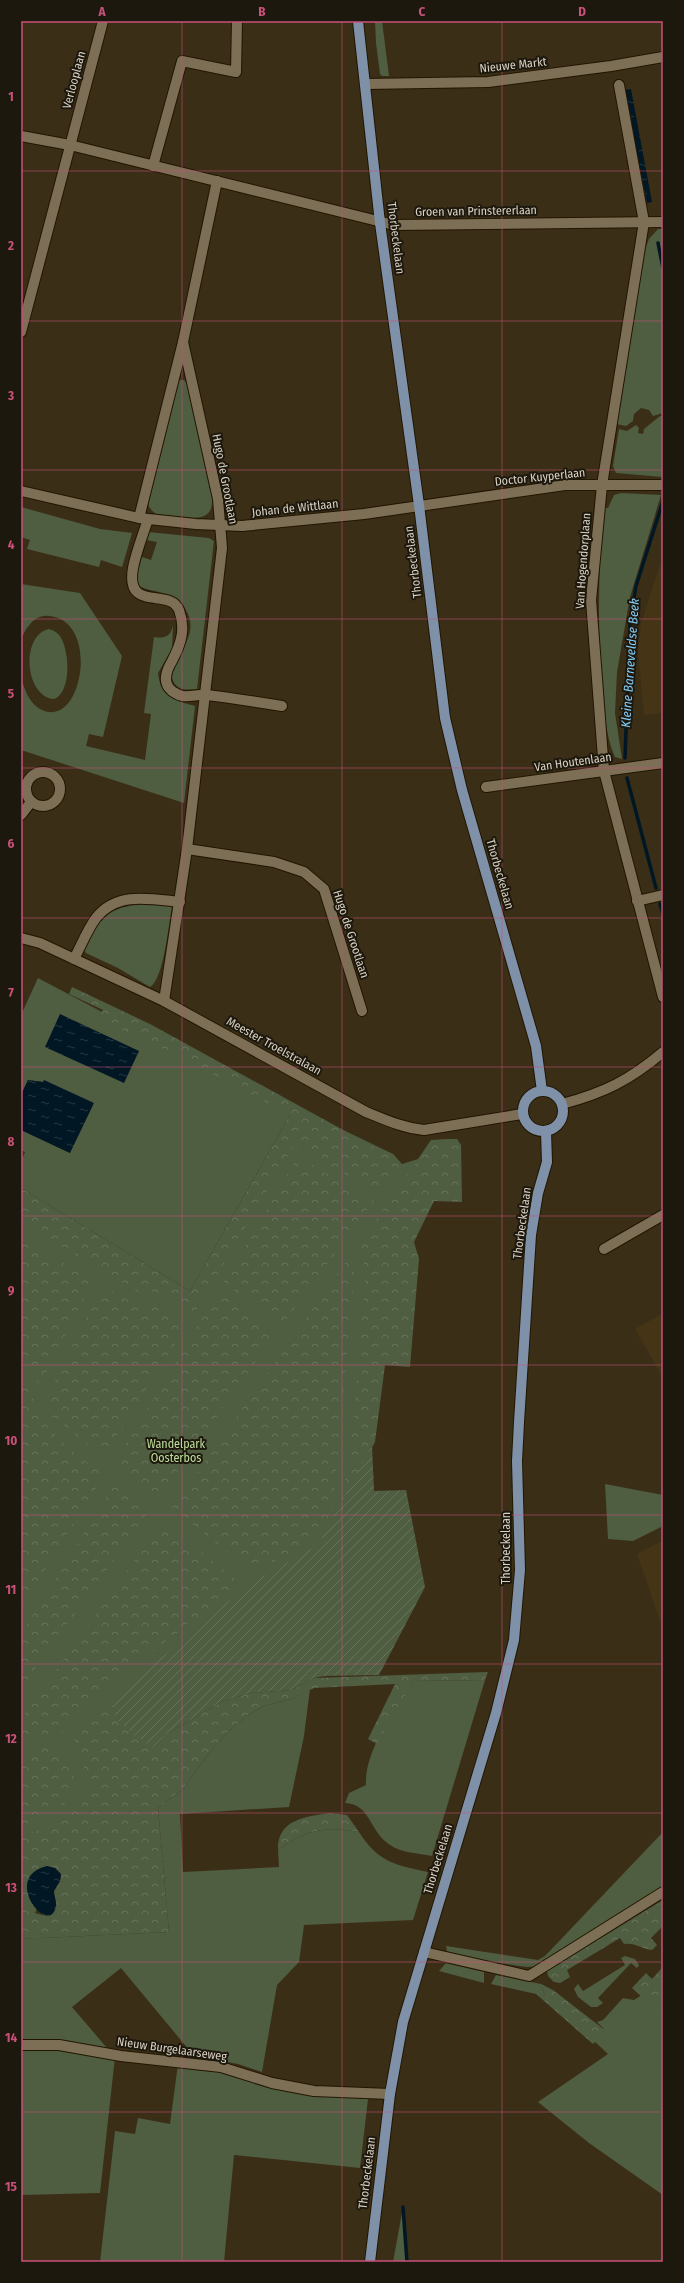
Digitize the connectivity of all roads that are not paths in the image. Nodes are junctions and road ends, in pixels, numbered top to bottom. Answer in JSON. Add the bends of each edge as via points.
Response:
{"nodes":[{"id":1,"x":103,"y":21,"type":"edge"},
{"id":2,"x":237,"y":21,"type":"edge"},
{"id":3,"x":358,"y":21,"type":"edge"},
{"id":4,"x":663,"y":57,"type":"edge"},
{"id":5,"x":365,"y":84,"type":"junction"},
{"id":6,"x":619,"y":85,"type":"dead end"},
{"id":7,"x":21,"y":136,"type":"edge"},
{"id":8,"x":70,"y":145,"type":"junction"},
{"id":9,"x":153,"y":166,"type":"junction"},
{"id":10,"x":217,"y":181,"type":"junction"},
{"id":11,"x":644,"y":222,"type":"junction"},
{"id":12,"x":663,"y":222,"type":"edge"},
{"id":13,"x":380,"y":223,"type":"junction"},
{"id":14,"x":21,"y":332,"type":"edge"},
{"id":15,"x":183,"y":342,"type":"junction"},
{"id":16,"x":659,"y":484,"type":"edge"},
{"id":17,"x":602,"y":485,"type":"junction"},
{"id":18,"x":21,"y":491,"type":"edge"},
{"id":19,"x":419,"y":505,"type":"junction"},
{"id":20,"x":144,"y":518,"type":"junction"},
{"id":21,"x":221,"y":525,"type":"junction"},
{"id":22,"x":205,"y":695,"type":"junction"},
{"id":23,"x":282,"y":706,"type":"dead end"},
{"id":24,"x":663,"y":762,"type":"edge"},
{"id":25,"x":604,"y":771,"type":"junction"},
{"id":26,"x":486,"y":787,"type":"dead end"},
{"id":27,"x":31,"y":802,"type":"dead end"},
{"id":28,"x":21,"y":815,"type":"edge"},
{"id":29,"x":187,"y":849,"type":"junction"},
{"id":30,"x":663,"y":895,"type":"edge"},
{"id":31,"x":637,"y":901,"type":"junction"},
{"id":32,"x":180,"y":902,"type":"junction"},
{"id":33,"x":21,"y":938,"type":"edge"},
{"id":34,"x":74,"y":959,"type":"junction"},
{"id":35,"x":663,"y":998,"type":"edge"},
{"id":36,"x":164,"y":1000,"type":"junction"},
{"id":37,"x":362,"y":1011,"type":"dead end"},
{"id":38,"x":662,"y":1054,"type":"edge"},
{"id":39,"x":542,"y":1091,"type":"junction"},
{"id":40,"x":562,"y":1104,"type":"junction"},
{"id":41,"x":522,"y":1114,"type":"junction"},
{"id":42,"x":546,"y":1132,"type":"junction"},
{"id":43,"x":663,"y":1215,"type":"edge"},
{"id":44,"x":604,"y":1249,"type":"dead end"},
{"id":45,"x":663,"y":1892,"type":"edge"},
{"id":46,"x":424,"y":1952,"type":"junction"},
{"id":47,"x":21,"y":2045,"type":"edge"},
{"id":48,"x":390,"y":2094,"type":"junction"},
{"id":49,"x":373,"y":2234,"type":"junction"},
{"id":50,"x":364,"y":2262,"type":"edge"},
{"id":51,"x":370,"y":2262,"type":"edge"}],
"edges":[{"from":1,"to":8,"type":"street","name":"Verlooplaan"},
{"from":2,"to":9,"type":"street","via":[[236,72],[182,61]]},
{"from":3,"to":5,"type":"main road","name":"Thorbeckelaan"},
{"from":4,"to":5,"type":"street","name":"Nieuwe Markt","via":[[488,82]]},
{"from":5,"to":13,"type":"main road","name":"Thorbeckelaan"},
{"from":6,"to":11,"type":"street","name":"Van Hogendorplaan"},
{"from":7,"to":8,"type":"street","name":"Groen van Prinstererlaan"},
{"from":8,"to":9,"type":"street","name":"Groen van Prinstererlaan"},
{"from":8,"to":14,"type":"street","name":"Verlooplaan"},
{"from":9,"to":10,"type":"street","name":"Groen van Prinstererlaan"},
{"from":10,"to":13,"type":"street","name":"Groen van Prinstererlaan"},
{"from":10,"to":15,"type":"street","name":"Hugo de Grootlaan"},
{"from":11,"to":12,"type":"street","name":"Groen van Prinstererlaan"},
{"from":11,"to":13,"type":"street","name":"Groen van Prinstererlaan","via":[[394,225]]},
{"from":11,"to":17,"type":"street","name":"Van Hogendorplaan"},
{"from":13,"to":19,"type":"main road","name":"Thorbeckelaan"},
{"from":15,"to":20,"type":"street","name":"Hugo de Grootlaan"},
{"from":15,"to":21,"type":"street","name":"Hugo de Grootlaan","via":[[218,499]]},
{"from":16,"to":17,"type":"street","name":"Doctor Kuyperlaan"},
{"from":17,"to":19,"type":"street","name":"Doctor Kuyperlaan","via":[[565,485]]},
{"from":17,"to":25,"type":"street","name":"Van Hogendorplaan","via":[[591,600]]},
{"from":18,"to":20,"type":"street","name":"Johan de Wittlaan"},
{"from":19,"to":21,"type":"street","name":"Johan de Wittlaan","via":[[364,514],[242,526]]},
{"from":19,"to":39,"type":"main road","name":"Thorbeckelaan","via":[[445,718],[462,790],[536,1046]]},
{"from":20,"to":21,"type":"street","name":"Johan de Wittlaan"},
{"from":20,"to":22,"type":"street","via":[[133,569],[135,589],[141,596],[170,600],[178,608],[184,626],[180,646],[166,671],[166,682],[171,690],[182,696]]},
{"from":21,"to":22,"type":"street","name":"Hugo de Grootlaan","via":[[222,548]]},
{"from":22,"to":23,"type":"street"},
{"from":22,"to":29,"type":"street","name":"Hugo de Grootlaan"},
{"from":24,"to":25,"type":"street","name":"Van Houtenlaan"},
{"from":25,"to":26,"type":"street","name":"Van Houtenlaan"},
{"from":25,"to":31,"type":"street","name":"Van Hogendorplaan"},
{"from":27,"to":28,"type":"street"},
{"from":29,"to":32,"type":"street","name":"Hugo de Grootlaan"},
{"from":29,"to":37,"type":"street","name":"Hugo de Grootlaan","via":[[274,862],[304,872],[324,890]]},
{"from":30,"to":31,"type":"street"},
{"from":31,"to":35,"type":"street","name":"Van Hogendorplaan"},
{"from":32,"to":34,"type":"street","via":[[136,897],[108,907],[96,918]]},
{"from":32,"to":36,"type":"street","name":"Hugo de Grootlaan"},
{"from":33,"to":34,"type":"street","name":"Meester Troelstralaan","via":[[40,943]]},
{"from":34,"to":36,"type":"street","name":"Meester Troelstralaan"},
{"from":36,"to":41,"type":"street","name":"Meester Troelstralaan","via":[[366,1112],[408,1128],[424,1130]]},
{"from":38,"to":40,"type":"street","via":[[620,1084]]},
{"from":39,"to":40,"type":"main road","via":[[551,1092]]},
{"from":39,"to":41,"type":"main road","via":[[527,1098]]},
{"from":40,"to":42,"type":"main road","via":[[564,1113],[561,1122]]},
{"from":41,"to":42,"type":"main road","via":[[530,1128]]},
{"from":42,"to":46,"type":"main road","name":"Thorbeckelaan","via":[[547,1162],[538,1193],[531,1235],[518,1429],[520,1570],[514,1640],[496,1713]]},
{"from":43,"to":44,"type":"street"},
{"from":45,"to":46,"type":"street","via":[[529,1976]]},
{"from":46,"to":48,"type":"main road","name":"Thorbeckelaan","via":[[403,2022]]},
{"from":47,"to":48,"type":"street","name":"Nieuw Burgelaarseweg","via":[[59,2045],[121,2056],[221,2067],[272,2083],[314,2091]]},
{"from":48,"to":49,"type":"main road","name":"Thorbeckelaan"},
{"from":49,"to":50,"type":"main road","name":"Thorbeckelaan"},
{"from":49,"to":51,"type":"main road","name":"Thorbeckelaan"}]}
